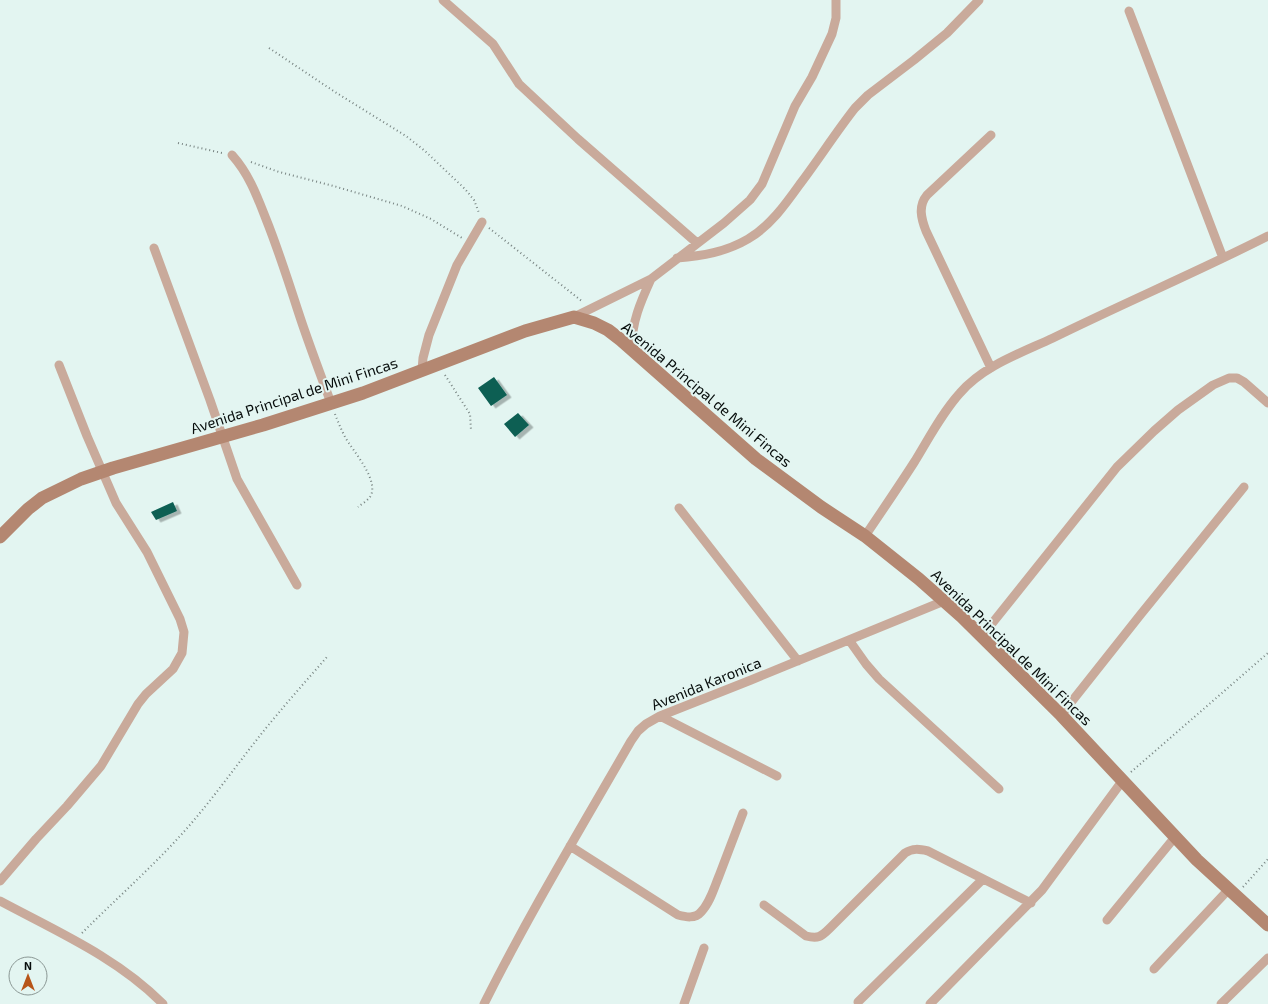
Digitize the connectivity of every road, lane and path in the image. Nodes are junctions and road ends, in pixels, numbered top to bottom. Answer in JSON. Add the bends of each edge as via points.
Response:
{"nodes":[{"id":1,"x":443,"y":0,"type":"edge"},
{"id":2,"x":836,"y":0,"type":"edge"},
{"id":3,"x":979,"y":0,"type":"edge"},
{"id":4,"x":1129,"y":11,"type":"dead end"},
{"id":5,"x":268,"y":48,"type":"dead end"},
{"id":6,"x":991,"y":135,"type":"dead end"},
{"id":7,"x":178,"y":142,"type":"dead end"},
{"id":8,"x":232,"y":155,"type":"junction"},
{"id":9,"x":482,"y":222,"type":"junction"},
{"id":10,"x":1266,"y":240,"type":"edge"},
{"id":11,"x":470,"y":242,"type":"junction"},
{"id":12,"x":698,"y":243,"type":"junction"},
{"id":13,"x":154,"y":248,"type":"dead end"},
{"id":14,"x":677,"y":258,"type":"junction"},
{"id":15,"x":1223,"y":258,"type":"junction"},
{"id":16,"x":651,"y":279,"type":"junction"},
{"id":17,"x":591,"y":308,"type":"junction"},
{"id":18,"x":574,"y":317,"type":"junction"},
{"id":19,"x":632,"y":349,"type":"junction"},
{"id":20,"x":438,"y":364,"type":"junction"},
{"id":21,"x":59,"y":365,"type":"dead end"},
{"id":22,"x":991,"y":368,"type":"junction"},
{"id":23,"x":422,"y":370,"type":"junction"},
{"id":24,"x":331,"y":403,"type":"junction"},
{"id":25,"x":1268,"y":403,"type":"edge"},
{"id":26,"x":471,"y":430,"type":"dead end"},
{"id":27,"x":222,"y":437,"type":"junction"},
{"id":28,"x":102,"y":472,"type":"junction"},
{"id":29,"x":1244,"y":487,"type":"dead end"},
{"id":30,"x":358,"y":507,"type":"dead end"},
{"id":31,"x":679,"y":508,"type":"dead end"},
{"id":32,"x":0,"y":536,"type":"edge"},
{"id":33,"x":865,"y":536,"type":"junction"},
{"id":34,"x":297,"y":585,"type":"dead end"},
{"id":35,"x":944,"y":602,"type":"junction"},
{"id":36,"x":982,"y":636,"type":"junction"},
{"id":37,"x":848,"y":640,"type":"junction"},
{"id":38,"x":1268,"y":653,"type":"edge"},
{"id":39,"x":327,"y":657,"type":"dead end"},
{"id":40,"x":798,"y":660,"type":"junction"},
{"id":41,"x":660,"y":716,"type":"junction"},
{"id":42,"x":1061,"y":716,"type":"junction"},
{"id":43,"x":777,"y":776,"type":"dead end"},
{"id":44,"x":1123,"y":780,"type":"junction"},
{"id":45,"x":999,"y":789,"type":"dead end"},
{"id":46,"x":743,"y":813,"type":"dead end"},
{"id":47,"x":1175,"y":837,"type":"junction"},
{"id":48,"x":570,"y":846,"type":"junction"},
{"id":49,"x":1268,"y":859,"type":"edge"},
{"id":50,"x":983,"y":879,"type":"junction"},
{"id":51,"x":0,"y":881,"type":"edge"},
{"id":52,"x":1232,"y":892,"type":"junction"},
{"id":53,"x":0,"y":900,"type":"edge"},
{"id":54,"x":1030,"y":903,"type":"junction"},
{"id":55,"x":764,"y":905,"type":"dead end"},
{"id":56,"x":1107,"y":920,"type":"dead end"},
{"id":57,"x":1268,"y":925,"type":"edge"},
{"id":58,"x":74,"y":940,"type":"junction"},
{"id":59,"x":704,"y":948,"type":"dead end"},
{"id":60,"x":1268,"y":958,"type":"edge"},
{"id":61,"x":1154,"y":969,"type":"dead end"},
{"id":62,"x":858,"y":1002,"type":"dead end"},
{"id":63,"x":163,"y":1004,"type":"edge"},
{"id":64,"x":484,"y":1004,"type":"edge"},
{"id":65,"x":684,"y":1004,"type":"edge"},
{"id":66,"x":930,"y":1004,"type":"edge"},
{"id":67,"x":1221,"y":1004,"type":"edge"}],
"edges":[{"from":1,"to":12,"type":"street","via":[[493,44],[519,84]]},
{"from":2,"to":12,"type":"street","via":[[836,18],[832,34],[795,106],[762,184],[750,200]]},
{"from":3,"to":14,"type":"street","via":[[947,33],[855,108],[783,208],[760,230],[747,239],[714,253]]},
{"from":4,"to":15,"type":"street"},
{"from":5,"to":9,"type":"path","via":[[406,136],[425,151],[474,200]]},
{"from":6,"to":22,"type":"street","via":[[927,195],[923,200],[921,213],[926,231]]},
{"from":7,"to":8,"type":"path","via":[[202,150]]},
{"from":8,"to":11,"type":"path","via":[[278,172],[402,206],[430,218]]},
{"from":8,"to":24,"type":"street","via":[[248,176],[257,194]]},
{"from":9,"to":11,"type":"street"},
{"from":9,"to":17,"type":"path"},
{"from":10,"to":15,"type":"street"},
{"from":11,"to":23,"type":"street","via":[[457,265],[429,335]]},
{"from":12,"to":14,"type":"street"},
{"from":13,"to":27,"type":"street"},
{"from":14,"to":16,"type":"street"},
{"from":15,"to":22,"type":"street"},
{"from":16,"to":17,"type":"street"},
{"from":16,"to":19,"type":"street","via":[[633,327]]},
{"from":17,"to":18,"type":"street"},
{"from":18,"to":19,"type":"street","name":"Avenida Principal de Mini Fincas","via":[[608,330]]},
{"from":18,"to":20,"type":"street","name":"Avenida Principal de Mini Fincas","via":[[525,331]]},
{"from":19,"to":33,"type":"street","name":"Avenida Principal de Mini Fincas","via":[[756,460]]},
{"from":20,"to":23,"type":"street","name":"Avenida Principal de Mini Fincas"},
{"from":20,"to":26,"type":"path","via":[[470,414]]},
{"from":21,"to":28,"type":"street"},
{"from":22,"to":33,"type":"street","via":[[959,393]]},
{"from":23,"to":24,"type":"street","name":"Avenida Principal de Mini Fincas"},
{"from":24,"to":27,"type":"street","name":"Avenida Principal de Mini Fincas"},
{"from":24,"to":30,"type":"path","via":[[345,436],[372,484],[371,497]]},
{"from":25,"to":36,"type":"street","via":[[1244,382],[1237,378],[1229,378],[1213,385],[1178,410],[1117,467]]},
{"from":27,"to":28,"type":"street","name":"Avenida Principal de Mini Fincas"},
{"from":27,"to":34,"type":"street","via":[[237,479]]},
{"from":28,"to":32,"type":"street","name":"Avenida Principal de Mini Fincas","via":[[42,498]]},
{"from":28,"to":51,"type":"street","via":[[124,517],[147,552],[180,619],[184,632],[182,653],[173,669],[138,704],[101,766]]},
{"from":29,"to":42,"type":"street"},
{"from":31,"to":40,"type":"street"},
{"from":33,"to":35,"type":"street","name":"Avenida Principal de Mini Fincas"},
{"from":35,"to":36,"type":"street","name":"Avenida Principal de Mini Fincas"},
{"from":35,"to":37,"type":"street","name":"Avenida Karonica"},
{"from":36,"to":42,"type":"street","name":"Avenida Principal de Mini Fincas"},
{"from":37,"to":40,"type":"street","name":"Avenida Karonica"},
{"from":37,"to":45,"type":"street","via":[[879,679]]},
{"from":38,"to":44,"type":"path"},
{"from":39,"to":58,"type":"path","via":[[181,835]]},
{"from":40,"to":41,"type":"street","name":"Avenida Karonica"},
{"from":41,"to":43,"type":"street"},
{"from":41,"to":48,"type":"street","name":"Avenida Karonica","via":[[646,724],[631,741]]},
{"from":42,"to":44,"type":"street","name":"Avenida Principal de Mini Fincas"},
{"from":44,"to":47,"type":"street","name":"Avenida Principal de Mini Fincas"},
{"from":44,"to":54,"type":"street"},
{"from":46,"to":48,"type":"street","via":[[711,897],[702,911],[692,917],[678,915]]},
{"from":47,"to":52,"type":"street","name":"Avenida Principal de Mini Fincas"},
{"from":47,"to":56,"type":"street"},
{"from":48,"to":64,"type":"street","name":"Avenida Karonica","via":[[521,931]]},
{"from":49,"to":52,"type":"path"},
{"from":50,"to":54,"type":"street"},
{"from":50,"to":55,"type":"street","via":[[928,851],[915,848],[905,853],[819,937],[806,936]]},
{"from":50,"to":62,"type":"street"},
{"from":52,"to":57,"type":"street","name":"Avenida Principal de Mini Fincas"},
{"from":52,"to":61,"type":"street"},
{"from":53,"to":58,"type":"street"},
{"from":54,"to":66,"type":"street"},
{"from":58,"to":63,"type":"street","via":[[136,978]]},
{"from":59,"to":65,"type":"street"},
{"from":60,"to":67,"type":"street"}]}
